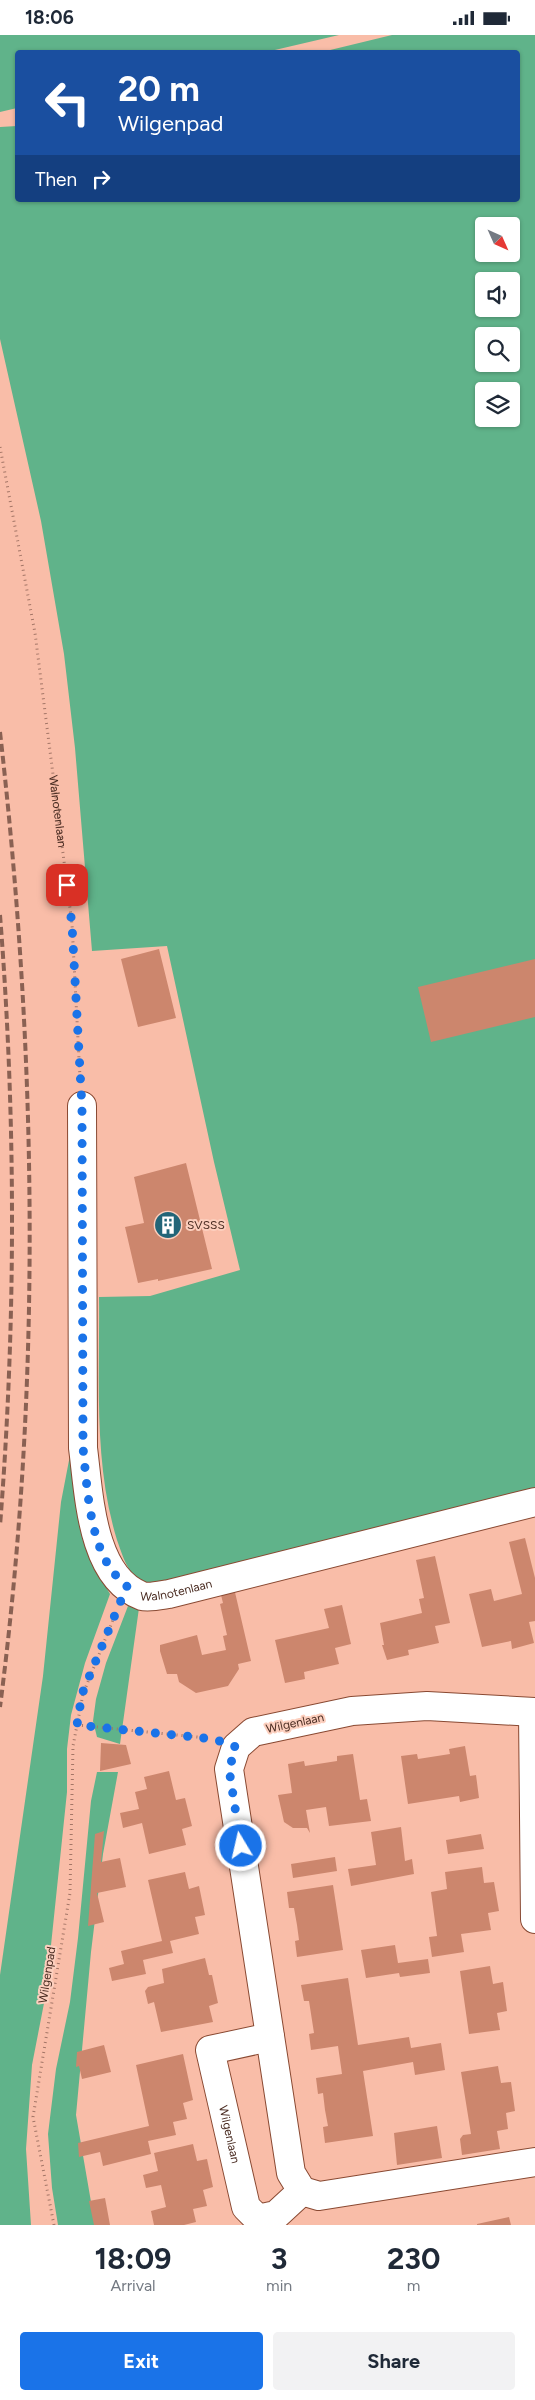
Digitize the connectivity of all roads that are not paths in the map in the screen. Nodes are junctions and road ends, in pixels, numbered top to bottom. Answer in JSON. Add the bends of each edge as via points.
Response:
{"nodes":[{"id":1,"x":82,"y":1107,"type":"road end"},
{"id":2,"x":535,"y":1502,"type":"edge"},
{"id":3,"x":534,"y":1712,"type":"edge"},
{"id":4,"x":535,"y":1919,"type":"edge"},
{"id":5,"x":270,"y":2037,"type":"junction"},
{"id":6,"x":535,"y":2162,"type":"edge"},
{"id":7,"x":302,"y":2191,"type":"junction"}],
"edges":[{"from":1,"to":2,"type":"street","name":"Walnotenlaan","via":[[83,1448],[99,1545],[110,1569],[127,1586],[144,1597],[169,1594]]},
{"from":3,"to":4,"type":"street","name":"Wilgenlaan"},
{"from":3,"to":5,"type":"street","name":"Wilgenlaan","via":[[427,1706],[352,1711],[253,1732],[236,1747],[229,1769]]},
{"from":5,"to":7,"type":"street","via":[[291,2173]]},
{"from":5,"to":7,"type":"street","name":"Wilgenlaan","via":[[210,2050],[246,2207],[258,2219],[276,2215]]},
{"from":6,"to":7,"type":"street","via":[[320,2196]]}]}
